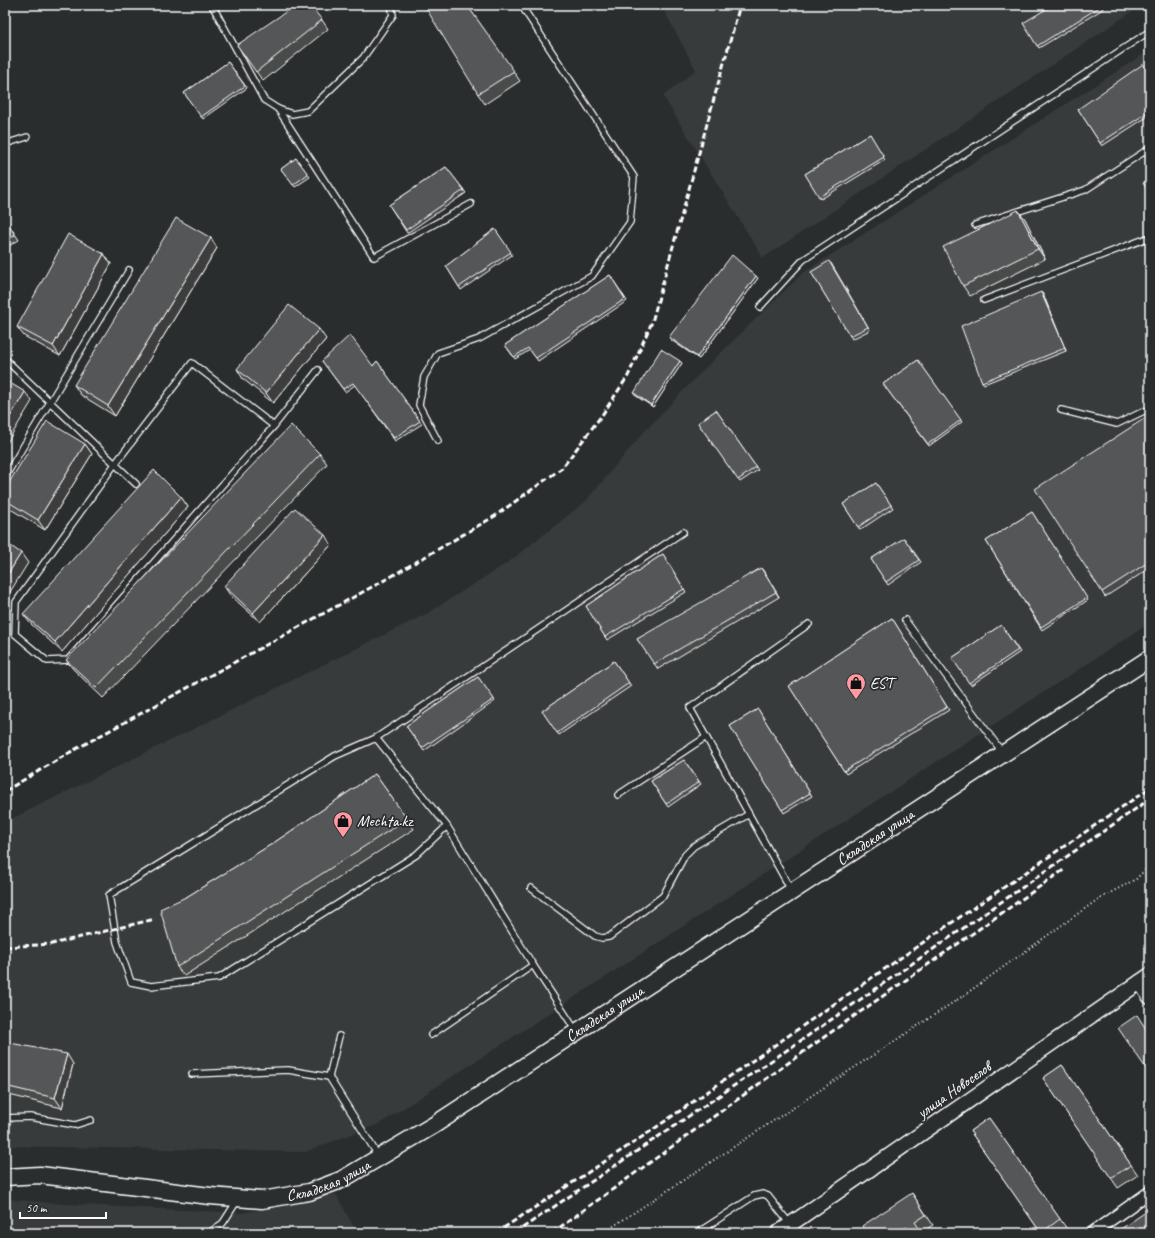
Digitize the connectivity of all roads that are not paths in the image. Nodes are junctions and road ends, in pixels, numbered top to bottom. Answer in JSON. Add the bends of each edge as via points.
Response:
{"nodes":[{"id":1,"x":212,"y":5,"type":"edge"},
{"id":2,"x":392,"y":5,"type":"edge"},
{"id":3,"x":521,"y":5,"type":"edge"},
{"id":4,"x":1150,"y":31,"type":"edge"},
{"id":5,"x":278,"y":109,"type":"junction"},
{"id":6,"x":28,"y":137,"type":"dead end"},
{"id":7,"x":5,"y":144,"type":"edge"},
{"id":8,"x":1150,"y":148,"type":"edge"},
{"id":9,"x":471,"y":204,"type":"dead end"},
{"id":10,"x":975,"y":224,"type":"dead end"},
{"id":11,"x":1150,"y":237,"type":"edge"},
{"id":12,"x":129,"y":270,"type":"dead end"},
{"id":13,"x":984,"y":300,"type":"dead end"},
{"id":14,"x":760,"y":307,"type":"dead end"},
{"id":15,"x":5,"y":359,"type":"edge"},
{"id":16,"x":318,"y":370,"type":"dead end"},
{"id":17,"x":49,"y":401,"type":"junction"},
{"id":18,"x":1061,"y":410,"type":"dead end"},
{"id":19,"x":1150,"y":411,"type":"edge"},
{"id":20,"x":274,"y":426,"type":"junction"},
{"id":21,"x":438,"y":441,"type":"dead end"},
{"id":22,"x":115,"y":464,"type":"junction"},
{"id":23,"x":5,"y":477,"type":"edge"},
{"id":24,"x":136,"y":484,"type":"dead end"},
{"id":25,"x":683,"y":532,"type":"dead end"},
{"id":26,"x":905,"y":620,"type":"dead end"},
{"id":27,"x":809,"y":624,"type":"dead end"},
{"id":28,"x":1150,"y":658,"type":"edge"},
{"id":29,"x":706,"y":737,"type":"junction"},
{"id":30,"x":376,"y":738,"type":"junction"},
{"id":31,"x":1003,"y":754,"type":"junction"},
{"id":32,"x":618,"y":795,"type":"dead end"},
{"id":33,"x":749,"y":814,"type":"junction"},
{"id":34,"x":447,"y":826,"type":"junction"},
{"id":35,"x":531,"y":888,"type":"dead end"},
{"id":36,"x":793,"y":892,"type":"junction"},
{"id":37,"x":533,"y":965,"type":"junction"},
{"id":38,"x":1145,"y":978,"type":"edge"},
{"id":39,"x":1150,"y":997,"type":"edge"},
{"id":40,"x":576,"y":1031,"type":"junction"},
{"id":41,"x":431,"y":1035,"type":"dead end"},
{"id":42,"x":338,"y":1036,"type":"dead end"},
{"id":43,"x":192,"y":1074,"type":"dead end"},
{"id":44,"x":329,"y":1077,"type":"junction"},
{"id":45,"x":5,"y":1118,"type":"edge"},
{"id":46,"x":91,"y":1120,"type":"dead end"},
{"id":47,"x":379,"y":1157,"type":"junction"},
{"id":48,"x":5,"y":1177,"type":"edge"},
{"id":49,"x":1150,"y":1192,"type":"edge"},
{"id":50,"x":238,"y":1198,"type":"junction"},
{"id":51,"x":790,"y":1224,"type":"junction"},
{"id":52,"x":1098,"y":1231,"type":"edge"},
{"id":53,"x":209,"y":1233,"type":"edge"},
{"id":54,"x":697,"y":1233,"type":"edge"},
{"id":55,"x":778,"y":1233,"type":"edge"}],
"edges":[{"from":1,"to":5,"type":"lane","via":[[264,100]]},
{"from":2,"to":5,"type":"lane","via":[[394,15],[362,58],[308,111],[292,114]]},
{"from":3,"to":21,"type":"lane","via":[[634,177],[630,222],[592,276],[479,339],[438,353],[424,377],[419,405]]},
{"from":4,"to":14,"type":"lane","via":[[803,260]]},
{"from":5,"to":9,"type":"lane","via":[[374,257]]},
{"from":6,"to":7,"type":"lane"},
{"from":8,"to":10,"type":"lane","via":[[1085,190]]},
{"from":11,"to":13,"type":"lane"},
{"from":12,"to":17,"type":"lane"},
{"from":15,"to":17,"type":"lane"},
{"from":16,"to":20,"type":"lane"},
{"from":17,"to":22,"type":"lane"},
{"from":17,"to":23,"type":"lane"},
{"from":18,"to":19,"type":"lane","via":[[1117,424],[1144,411]]},
{"from":20,"to":22,"type":"lane","via":[[192,363]]},
{"from":20,"to":22,"type":"lane","via":[[68,660],[46,661],[15,634],[16,602]]},
{"from":22,"to":24,"type":"lane"},
{"from":25,"to":30,"type":"lane"},
{"from":26,"to":31,"type":"lane"},
{"from":27,"to":29,"type":"lane","via":[[690,708]]},
{"from":28,"to":31,"type":"main road","name":"Складская улица"},
{"from":29,"to":32,"type":"lane"},
{"from":29,"to":33,"type":"lane"},
{"from":30,"to":34,"type":"lane"},
{"from":30,"to":34,"type":"lane","via":[[335,756],[109,894],[117,942],[131,982],[151,986],[220,978],[416,855]]},
{"from":31,"to":36,"type":"main road","name":"Складская улица"},
{"from":33,"to":35,"type":"lane","via":[[694,846],[685,856],[664,896],[609,937],[595,936]]},
{"from":33,"to":36,"type":"lane"},
{"from":34,"to":37,"type":"lane"},
{"from":36,"to":40,"type":"main road","name":"Складская улица"},
{"from":37,"to":40,"type":"lane"},
{"from":37,"to":41,"type":"lane"},
{"from":38,"to":39,"type":"street"},
{"from":38,"to":51,"type":"street","name":"улица Новоселов"},
{"from":40,"to":47,"type":"main road","name":"Складская улица","via":[[434,1125]]},
{"from":42,"to":44,"type":"lane"},
{"from":43,"to":44,"type":"lane","via":[[288,1070]]},
{"from":44,"to":47,"type":"lane"},
{"from":45,"to":46,"type":"lane","via":[[30,1117],[75,1125]]},
{"from":47,"to":50,"type":"main road","name":"Складская улица","via":[[341,1180],[309,1192],[262,1200]]},
{"from":48,"to":50,"type":"main road","name":"Складская улица","via":[[40,1175]]},
{"from":49,"to":52,"type":"street"},
{"from":50,"to":53,"type":"lane","via":[[223,1223]]},
{"from":51,"to":54,"type":"lane","via":[[768,1196],[763,1194],[754,1196]]},
{"from":51,"to":55,"type":"street","name":"улица Новоселов"}]}
